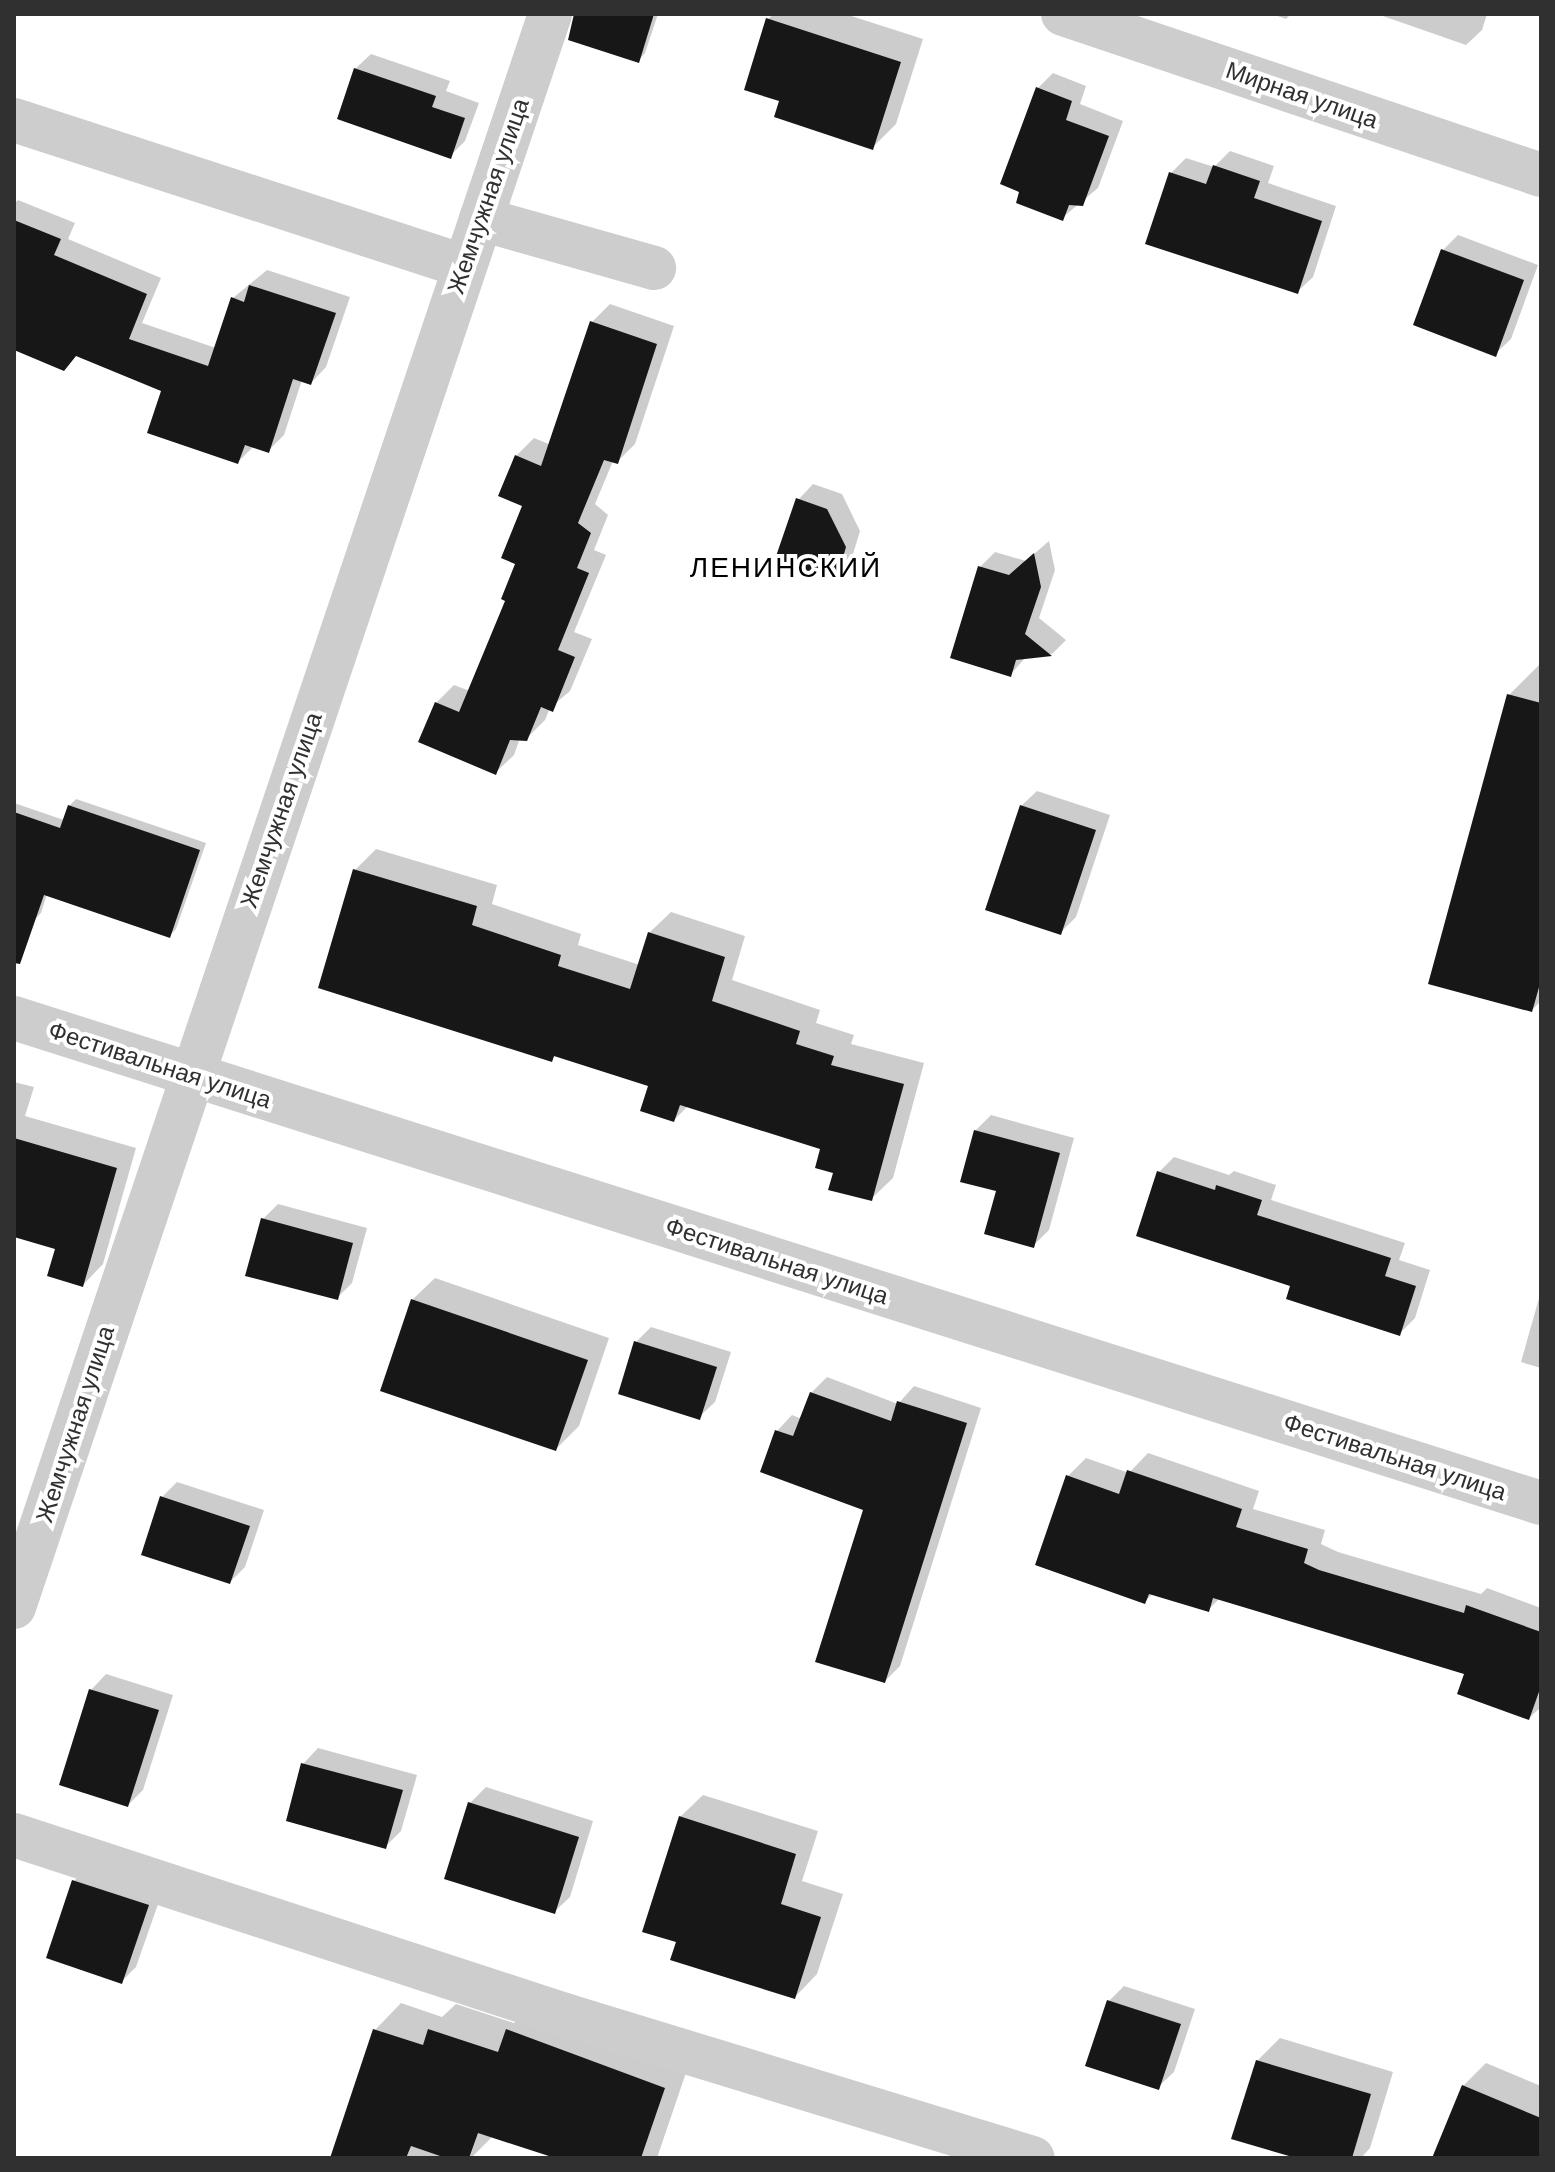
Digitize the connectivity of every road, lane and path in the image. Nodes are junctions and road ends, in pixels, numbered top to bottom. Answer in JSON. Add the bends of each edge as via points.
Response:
{"nodes":[{"id":1,"x":550,"y":14,"type":"edge"},
{"id":2,"x":1063,"y":14,"type":"edge"},
{"id":3,"x":14,"y":120,"type":"edge"},
{"id":4,"x":1541,"y":175,"type":"edge"},
{"id":5,"x":481,"y":219,"type":"junction"},
{"id":6,"x":464,"y":266,"type":"junction"},
{"id":7,"x":654,"y":268,"type":"dead end"},
{"id":8,"x":14,"y":1018,"type":"edge"},
{"id":9,"x":191,"y":1075,"type":"junction"},
{"id":10,"x":1541,"y":1503,"type":"edge"},
{"id":11,"x":14,"y":1607,"type":"edge"},
{"id":12,"x":14,"y":1835,"type":"edge"},
{"id":13,"x":1033,"y":2158,"type":"edge"}],
"edges":[{"from":1,"to":5,"type":"street","name":"Жемчужная улица"},
{"from":2,"to":4,"type":"street","name":"Мирная улица"},
{"from":3,"to":6,"type":"street"},
{"from":5,"to":6,"type":"street","name":"Жемчужная улица"},
{"from":5,"to":7,"type":"street"},
{"from":6,"to":9,"type":"street","name":"Жемчужная улица"},
{"from":8,"to":9,"type":"street","name":"Фестивальная улица"},
{"from":9,"to":10,"type":"street","name":"Фестивальная улица"},
{"from":9,"to":11,"type":"street","name":"Жемчужная улица"},
{"from":12,"to":13,"type":"street","via":[[565,2015]]}]}
